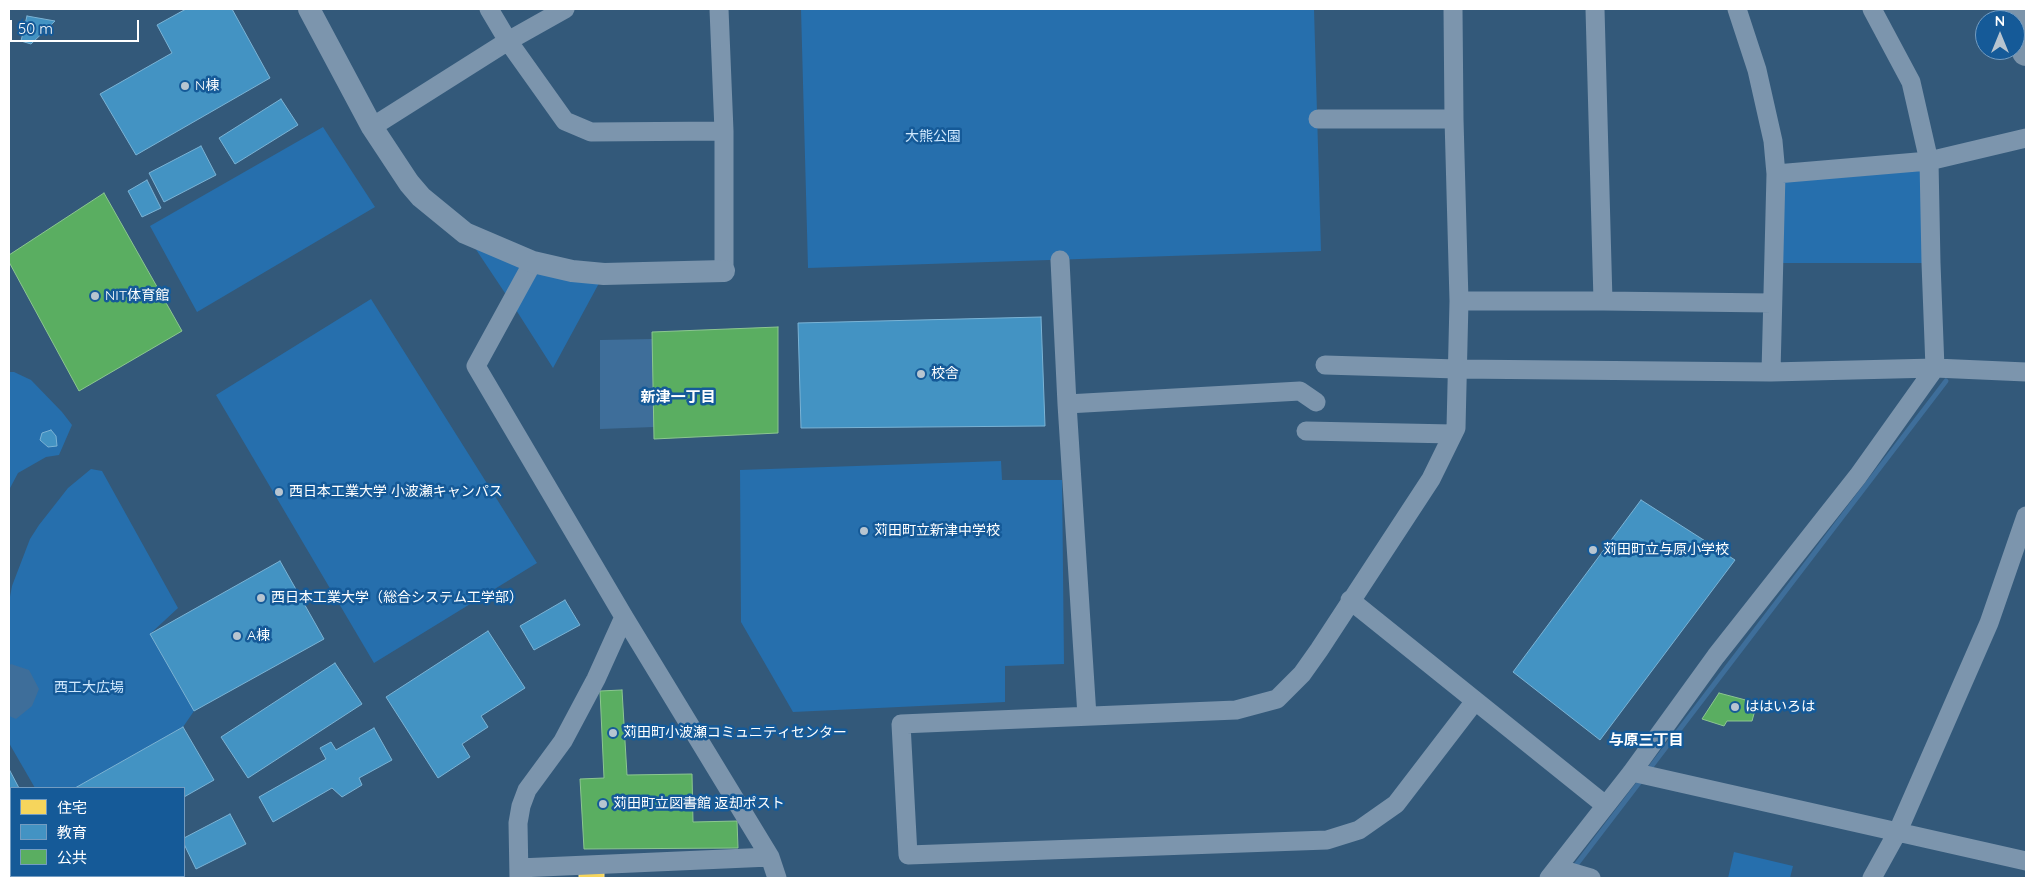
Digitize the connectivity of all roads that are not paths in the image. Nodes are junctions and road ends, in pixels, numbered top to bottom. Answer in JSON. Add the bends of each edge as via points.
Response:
{"nodes":[{"id":1,"x":309,"y":9,"type":"edge"},
{"id":2,"x":489,"y":9,"type":"edge"},
{"id":3,"x":566,"y":9,"type":"edge"},
{"id":4,"x":719,"y":9,"type":"edge"},
{"id":5,"x":1453,"y":9,"type":"edge"},
{"id":6,"x":1595,"y":9,"type":"edge"},
{"id":7,"x":1737,"y":9,"type":"edge"},
{"id":8,"x":1872,"y":9,"type":"edge"},
{"id":9,"x":2015,"y":9,"type":"edge"},
{"id":10,"x":508,"y":41,"type":"junction"},
{"id":11,"x":2026,"y":52,"type":"edge"},
{"id":12,"x":1454,"y":119,"type":"junction"},
{"id":13,"x":1318,"y":120,"type":"dead end"},
{"id":14,"x":372,"y":127,"type":"junction"},
{"id":15,"x":724,"y":132,"type":"junction"},
{"id":16,"x":2026,"y":138,"type":"edge"},
{"id":17,"x":1930,"y":161,"type":"junction"},
{"id":18,"x":1776,"y":174,"type":"junction"},
{"id":19,"x":1060,"y":260,"type":"dead end"},
{"id":20,"x":532,"y":262,"type":"junction"},
{"id":21,"x":724,"y":271,"type":"joint"},
{"id":22,"x":1603,"y":300,"type":"junction"},
{"id":23,"x":1460,"y":301,"type":"junction"},
{"id":24,"x":1772,"y":303,"type":"junction"},
{"id":25,"x":1325,"y":365,"type":"dead end"},
{"id":26,"x":1935,"y":368,"type":"junction"},
{"id":27,"x":1457,"y":369,"type":"junction"},
{"id":28,"x":1771,"y":372,"type":"junction"},
{"id":29,"x":2026,"y":372,"type":"edge"},
{"id":30,"x":1316,"y":402,"type":"dead end"},
{"id":31,"x":1067,"y":404,"type":"junction"},
{"id":32,"x":1306,"y":431,"type":"dead end"},
{"id":33,"x":1453,"y":434,"type":"junction"},
{"id":34,"x":2026,"y":516,"type":"edge"},
{"id":35,"x":1350,"y":600,"type":"junction"},
{"id":36,"x":624,"y":617,"type":"junction"},
{"id":37,"x":1476,"y":700,"type":"junction"},
{"id":38,"x":1087,"y":716,"type":"junction"},
{"id":39,"x":1632,"y":772,"type":"junction"},
{"id":40,"x":1605,"y":805,"type":"junction"},
{"id":41,"x":1898,"y":831,"type":"junction"},
{"id":42,"x":770,"y":857,"type":"junction"},
{"id":43,"x":2026,"y":861,"type":"edge"},
{"id":44,"x":519,"y":873,"type":"edge"},
{"id":45,"x":1553,"y":873,"type":"edge"},
{"id":46,"x":777,"y":878,"type":"edge"},
{"id":47,"x":1591,"y":878,"type":"edge"},
{"id":48,"x":1872,"y":878,"type":"edge"}],
"edges":[{"from":1,"to":14,"type":"street"},
{"from":2,"to":10,"type":"street"},
{"from":3,"to":10,"type":"street"},
{"from":4,"to":15,"type":"street"},
{"from":5,"to":12,"type":"street"},
{"from":6,"to":22,"type":"street"},
{"from":7,"to":18,"type":"street","via":[[1757,70],[1773,141]]},
{"from":8,"to":17,"type":"street","via":[[1911,82]]},
{"from":9,"to":11,"type":"highway"},
{"from":10,"to":14,"type":"street"},
{"from":10,"to":15,"type":"street","via":[[565,121],[591,132]]},
{"from":12,"to":13,"type":"street"},
{"from":12,"to":23,"type":"street"},
{"from":14,"to":20,"type":"street","via":[[421,197],[465,233]]},
{"from":15,"to":21,"type":"street"},
{"from":16,"to":17,"type":"street"},
{"from":17,"to":18,"type":"street"},
{"from":17,"to":26,"type":"street"},
{"from":18,"to":24,"type":"street"},
{"from":19,"to":31,"type":"street"},
{"from":20,"to":21,"type":"street","via":[[604,274]]},
{"from":20,"to":36,"type":"street","via":[[476,366]]},
{"from":22,"to":23,"type":"street"},
{"from":22,"to":24,"type":"street"},
{"from":23,"to":27,"type":"street"},
{"from":24,"to":28,"type":"street"},
{"from":25,"to":27,"type":"street"},
{"from":26,"to":28,"type":"street"},
{"from":26,"to":29,"type":"street"},
{"from":26,"to":39,"type":"street","via":[[1858,476],[1716,656]]},
{"from":27,"to":28,"type":"street"},
{"from":27,"to":33,"type":"street","via":[[1456,428]]},
{"from":30,"to":31,"type":"street","via":[[1300,391]]},
{"from":31,"to":38,"type":"street"},
{"from":32,"to":33,"type":"street"},
{"from":33,"to":35,"type":"street","via":[[1431,479]]},
{"from":34,"to":41,"type":"street","via":[[1989,623]]},
{"from":35,"to":37,"type":"street"},
{"from":35,"to":38,"type":"street","via":[[1302,674],[1277,699],[1236,710]]},
{"from":36,"to":42,"type":"street"},
{"from":36,"to":44,"type":"street","via":[[563,742],[527,790],[518,824]]},
{"from":37,"to":38,"type":"street","via":[[1396,804],[1359,830],[1327,840],[908,855],[901,724]]},
{"from":37,"to":40,"type":"street"},
{"from":39,"to":40,"type":"street"},
{"from":39,"to":41,"type":"street"},
{"from":40,"to":45,"type":"street"},
{"from":41,"to":43,"type":"street"},
{"from":41,"to":48,"type":"street"},
{"from":42,"to":44,"type":"street"},
{"from":42,"to":46,"type":"street"},
{"from":45,"to":47,"type":"street"}]}
